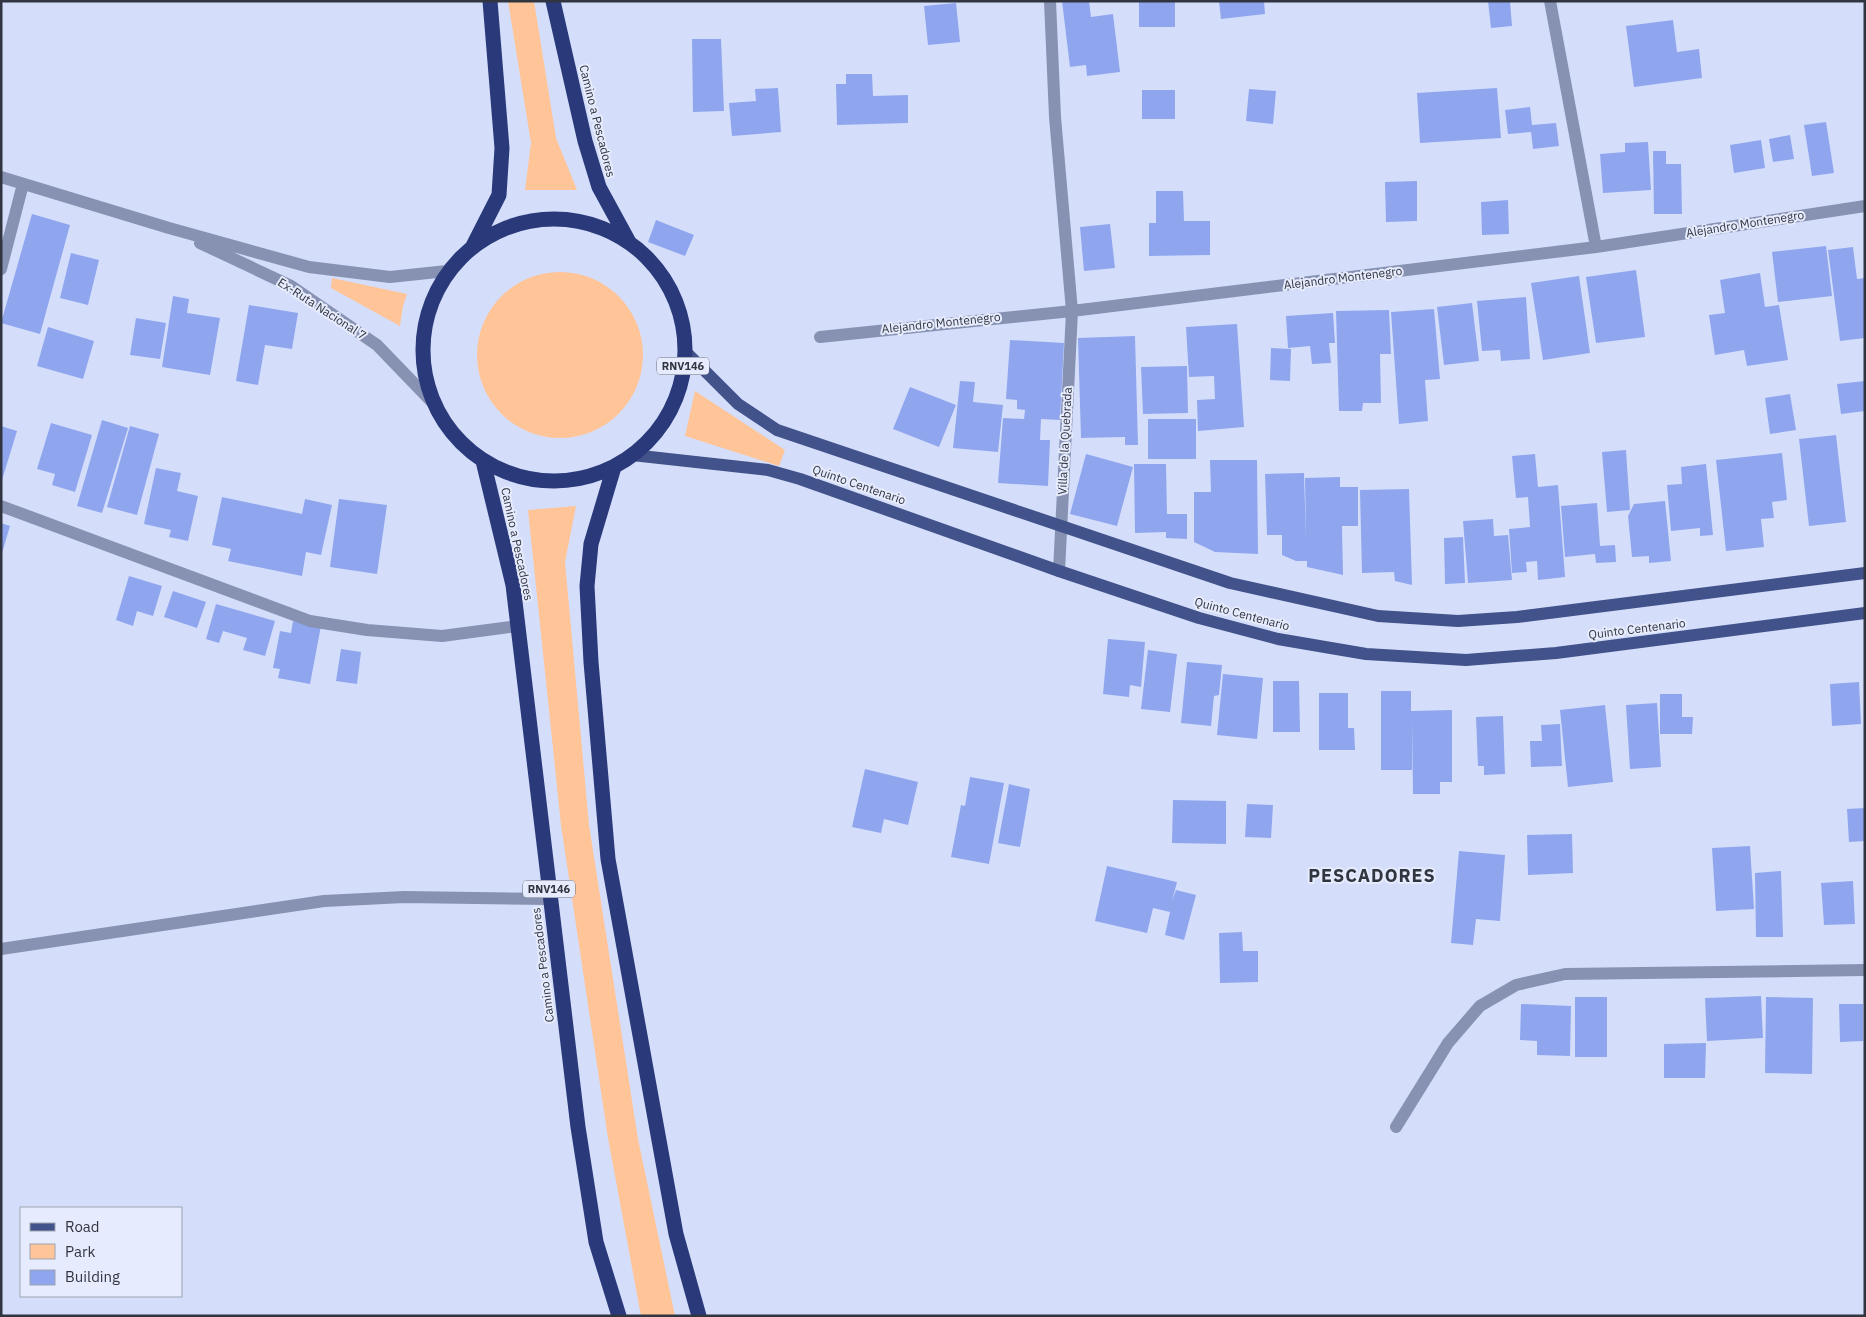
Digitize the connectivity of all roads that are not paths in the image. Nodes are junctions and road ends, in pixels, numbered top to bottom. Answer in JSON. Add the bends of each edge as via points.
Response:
{"nodes":[{"id":1,"x":490,"y":1,"type":"edge"},
{"id":2,"x":553,"y":1,"type":"edge"},
{"id":3,"x":1050,"y":1,"type":"edge"},
{"id":4,"x":1550,"y":1,"type":"edge"},
{"id":5,"x":1,"y":177,"type":"edge"},
{"id":6,"x":23,"y":184,"type":"junction"},
{"id":7,"x":1865,"y":206,"type":"edge"},
{"id":8,"x":169,"y":228,"type":"junction"},
{"id":9,"x":629,"y":242,"type":"junction"},
{"id":10,"x":473,"y":246,"type":"junction"},
{"id":11,"x":1596,"y":247,"type":"junction"},
{"id":12,"x":1,"y":269,"type":"edge"},
{"id":13,"x":447,"y":272,"type":"junction"},
{"id":14,"x":1072,"y":311,"type":"junction"},
{"id":15,"x":820,"y":336,"type":"dead end"},
{"id":16,"x":685,"y":351,"type":"junction"},
{"id":17,"x":432,"y":402,"type":"junction"},
{"id":18,"x":632,"y":455,"type":"junction"},
{"id":19,"x":482,"y":461,"type":"junction"},
{"id":20,"x":614,"y":467,"type":"junction"},
{"id":21,"x":1,"y":506,"type":"edge"},
{"id":22,"x":1061,"y":527,"type":"junction"},
{"id":23,"x":1060,"y":571,"type":"junction"},
{"id":24,"x":1865,"y":573,"type":"edge"},
{"id":25,"x":1865,"y":613,"type":"edge"},
{"id":26,"x":518,"y":626,"type":"junction"},
{"id":27,"x":550,"y":899,"type":"junction"},
{"id":28,"x":1,"y":949,"type":"edge"},
{"id":29,"x":1865,"y":970,"type":"edge"},
{"id":30,"x":1396,"y":1127,"type":"dead end"},
{"id":31,"x":618,"y":1316,"type":"edge"},
{"id":32,"x":699,"y":1316,"type":"edge"}],
"edges":[{"from":1,"to":10,"type":"highway","number":"RNV146","via":[[502,148],[499,195]]},
{"from":2,"to":9,"type":"highway","name":"Camino a Pescadores","number":"RNV146","via":[[584,141],[598,187]]},
{"from":3,"to":14,"type":"street","name":"Villa de la Quebrada","via":[[1055,117]]},
{"from":4,"to":11,"type":"street"},
{"from":5,"to":6,"type":"street","name":"Ex-Ruta Nacional 7"},
{"from":6,"to":8,"type":"street","name":"Ex-Ruta Nacional 7"},
{"from":6,"to":12,"type":"street"},
{"from":7,"to":11,"type":"street","name":"Alejandro Montenegro"},
{"from":8,"to":13,"type":"street","name":"Ex-Ruta Nacional 7","via":[[309,267],[390,277]]},
{"from":8,"to":17,"type":"street","name":"Ex-Ruta Nacional 7","via":[[291,286],[377,345]]},
{"from":9,"to":10,"type":"highway","number":"RNV146","via":[[600,227],[567,219],[526,223],[502,230]]},
{"from":9,"to":16,"type":"highway","number":"RNV146","via":[[653,264],[670,290],[682,319]]},
{"from":10,"to":13,"type":"highway","number":"RNV146"},
{"from":11,"to":14,"type":"street","name":"Alejandro Montenegro"},
{"from":13,"to":17,"type":"highway","number":"RNV146","via":[[431,302],[422,334],[422,369]]},
{"from":14,"to":15,"type":"street","name":"Alejandro Montenegro"},
{"from":14,"to":22,"type":"street","name":"Villa de la Quebrada"},
{"from":16,"to":18,"type":"highway","number":"RNV146","via":[[682,381],[671,410],[654,435]]},
{"from":16,"to":22,"type":"main road","name":"Quinto Centenario","via":[[738,404],[777,430]]},
{"from":17,"to":19,"type":"highway","number":"RNV146"},
{"from":18,"to":20,"type":"highway","number":"RNV146"},
{"from":18,"to":23,"type":"main road","name":"Quinto Centenario","via":[[768,470]]},
{"from":19,"to":20,"type":"highway","number":"RNV146","via":[[524,478],[548,482],[593,476]]},
{"from":19,"to":26,"type":"highway","name":"Camino a Pescadores","number":"RNV146","via":[[505,549]]},
{"from":20,"to":32,"type":"highway","via":[[591,544],[587,586],[608,859],[676,1234]]},
{"from":21,"to":26,"type":"street","via":[[310,621],[367,630],[442,636]]},
{"from":22,"to":23,"type":"street","name":"Villa de la Quebrada"},
{"from":22,"to":24,"type":"main road","name":"Quinto Centenario","via":[[1230,583],[1378,616],[1449,620],[1517,617]]},
{"from":23,"to":25,"type":"main road","name":"Quinto Centenario","via":[[1199,618],[1278,639],[1366,654],[1466,660],[1556,653]]},
{"from":26,"to":27,"type":"highway","name":"Camino a Pescadores","number":"RNV146"},
{"from":27,"to":28,"type":"street","via":[[404,897],[324,900]]},
{"from":27,"to":31,"type":"highway","name":"Camino a Pescadores","number":"RNV146","via":[[578,1127],[596,1242]]},
{"from":29,"to":30,"type":"street","via":[[1566,974],[1516,985],[1480,1006],[1448,1043]]}]}
